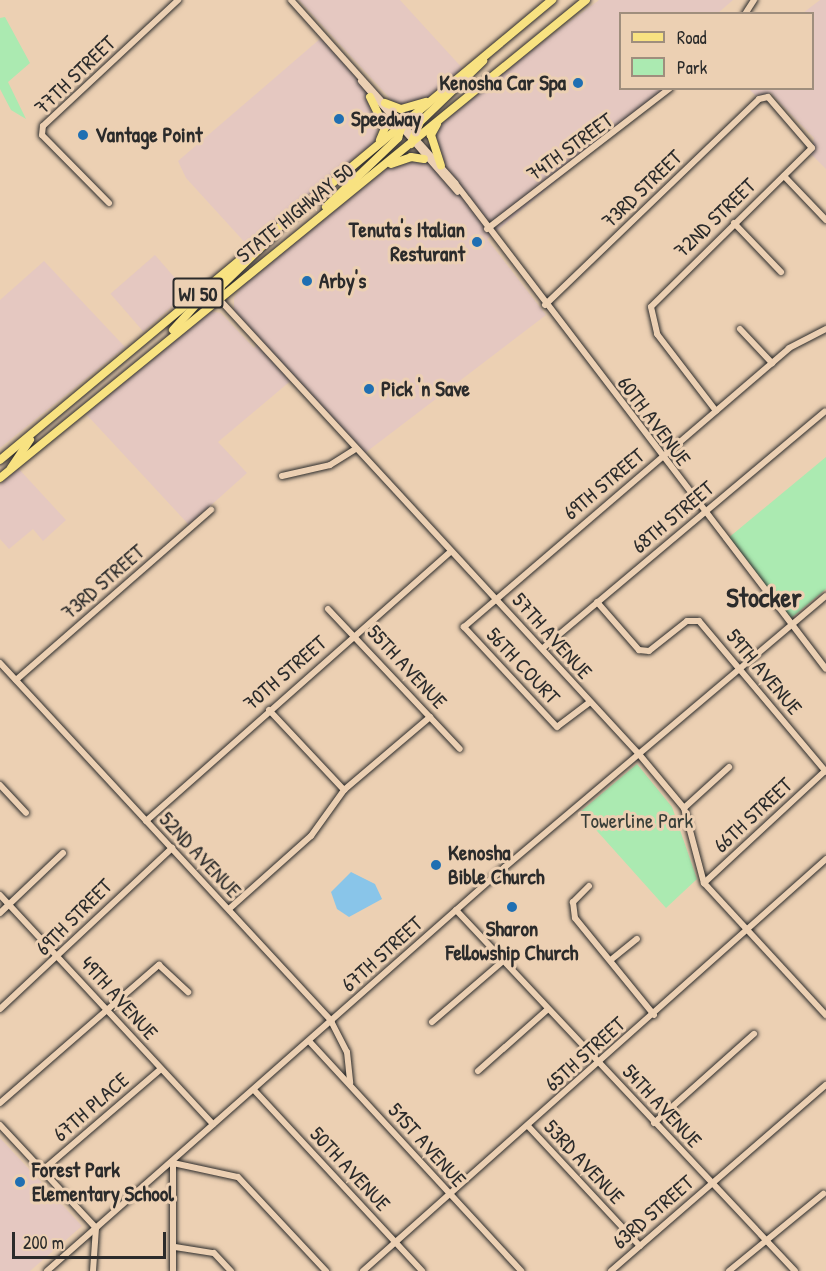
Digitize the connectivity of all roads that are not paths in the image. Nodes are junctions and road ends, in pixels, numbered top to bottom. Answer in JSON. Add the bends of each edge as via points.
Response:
{"nodes":[{"id":1,"x":178,"y":0,"type":"edge"},
{"id":2,"x":291,"y":0,"type":"edge"},
{"id":3,"x":552,"y":0,"type":"edge"},
{"id":4,"x":584,"y":0,"type":"edge"},
{"id":5,"x":494,"y":47,"type":"junction"},
{"id":6,"x":361,"y":81,"type":"junction"},
{"id":7,"x":667,"y":90,"type":"edge"},
{"id":8,"x":370,"y":97,"type":"junction"},
{"id":9,"x":429,"y":101,"type":"junction"},
{"id":10,"x":385,"y":103,"type":"junction"},
{"id":11,"x":439,"y":120,"type":"junction"},
{"id":12,"x":401,"y":128,"type":"junction"},
{"id":13,"x":414,"y":139,"type":"junction"},
{"id":14,"x":377,"y":144,"type":"junction"},
{"id":15,"x":810,"y":151,"type":"joint"},
{"id":16,"x":424,"y":159,"type":"junction"},
{"id":17,"x":441,"y":165,"type":"junction"},
{"id":18,"x":377,"y":171,"type":"junction"},
{"id":19,"x":783,"y":176,"type":"junction"},
{"id":20,"x":458,"y":192,"type":"junction"},
{"id":21,"x":109,"y":203,"type":"dead end"},
{"id":22,"x":317,"y":219,"type":"junction"},
{"id":23,"x":826,"y":220,"type":"edge"},
{"id":24,"x":285,"y":221,"type":"junction"},
{"id":25,"x":734,"y":223,"type":"junction"},
{"id":26,"x":487,"y":229,"type":"junction"},
{"id":27,"x":781,"y":272,"type":"dead end"},
{"id":28,"x":202,"y":289,"type":"junction"},
{"id":29,"x":219,"y":299,"type":"junction"},
{"id":30,"x":545,"y":305,"type":"junction"},
{"id":31,"x":740,"y":329,"type":"dead end"},
{"id":32,"x":826,"y":329,"type":"edge"},
{"id":33,"x":143,"y":360,"type":"junction"},
{"id":34,"x":772,"y":363,"type":"junction"},
{"id":35,"x":716,"y":411,"type":"junction"},
{"id":36,"x":825,"y":411,"type":"edge"},
{"id":37,"x":42,"y":425,"type":"junction"},
{"id":38,"x":354,"y":450,"type":"junction"},
{"id":39,"x":660,"y":459,"type":"junction"},
{"id":40,"x":0,"y":460,"type":"edge"},
{"id":41,"x":11,"y":468,"type":"junction"},
{"id":42,"x":282,"y":476,"type":"dead end"},
{"id":43,"x":0,"y":478,"type":"edge"},
{"id":44,"x":211,"y":510,"type":"dead end"},
{"id":45,"x":704,"y":513,"type":"junction"},
{"id":46,"x":449,"y":553,"type":"junction"},
{"id":47,"x":826,"y":596,"type":"edge"},
{"id":48,"x":495,"y":597,"type":"junction"},
{"id":49,"x":597,"y":602,"type":"junction"},
{"id":50,"x":328,"y":609,"type":"dead end"},
{"id":51,"x":464,"y":627,"type":"joint"},
{"id":52,"x":789,"y":627,"type":"junction"},
{"id":53,"x":354,"y":635,"type":"junction"},
{"id":54,"x":543,"y":648,"type":"junction"},
{"id":55,"x":0,"y":663,"type":"edge"},
{"id":56,"x":738,"y":669,"type":"junction"},
{"id":57,"x":826,"y":669,"type":"edge"},
{"id":58,"x":16,"y":680,"type":"junction"},
{"id":59,"x":590,"y":702,"type":"junction"},
{"id":60,"x":269,"y":710,"type":"junction"},
{"id":61,"x":430,"y":717,"type":"junction"},
{"id":62,"x":460,"y":749,"type":"dead end"},
{"id":63,"x":638,"y":753,"type":"junction"},
{"id":64,"x":729,"y":767,"type":"dead end"},
{"id":65,"x":825,"y":772,"type":"edge"},
{"id":66,"x":0,"y":785,"type":"edge"},
{"id":67,"x":344,"y":790,"type":"junction"},
{"id":68,"x":684,"y":808,"type":"junction"},
{"id":69,"x":26,"y":813,"type":"dead end"},
{"id":70,"x":146,"y":821,"type":"junction"},
{"id":71,"x":172,"y":848,"type":"junction"},
{"id":72,"x":63,"y":853,"type":"dead end"},
{"id":73,"x":825,"y":864,"type":"edge"},
{"id":74,"x":704,"y":883,"type":"junction"},
{"id":75,"x":590,"y":886,"type":"dead end"},
{"id":76,"x":0,"y":895,"type":"edge"},
{"id":77,"x":9,"y":904,"type":"junction"},
{"id":78,"x":229,"y":909,"type":"junction"},
{"id":79,"x":456,"y":910,"type":"junction"},
{"id":80,"x":0,"y":913,"type":"edge"},
{"id":81,"x":747,"y":931,"type":"junction"},
{"id":82,"x":638,"y":939,"type":"dead end"},
{"id":83,"x":60,"y":956,"type":"junction"},
{"id":84,"x":612,"y":959,"type":"junction"},
{"id":85,"x":503,"y":961,"type":"junction"},
{"id":86,"x":188,"y":992,"type":"dead end"},
{"id":87,"x":0,"y":1009,"type":"edge"},
{"id":88,"x":106,"y":1010,"type":"junction"},
{"id":89,"x":547,"y":1010,"type":"junction"},
{"id":90,"x":654,"y":1015,"type":"junction"},
{"id":91,"x":826,"y":1015,"type":"edge"},
{"id":92,"x":331,"y":1021,"type":"junction"},
{"id":93,"x":432,"y":1022,"type":"dead end"},
{"id":94,"x":754,"y":1034,"type":"dead end"},
{"id":95,"x":309,"y":1041,"type":"junction"},
{"id":96,"x":600,"y":1063,"type":"junction"},
{"id":97,"x":160,"y":1069,"type":"junction"},
{"id":98,"x":478,"y":1071,"type":"dead end"},
{"id":99,"x":350,"y":1083,"type":"junction"},
{"id":100,"x":826,"y":1085,"type":"edge"},
{"id":101,"x":254,"y":1090,"type":"junction"},
{"id":102,"x":0,"y":1104,"type":"edge"},
{"id":103,"x":654,"y":1123,"type":"junction"},
{"id":104,"x":213,"y":1124,"type":"junction"},
{"id":105,"x":0,"y":1125,"type":"edge"},
{"id":106,"x":528,"y":1126,"type":"junction"},
{"id":107,"x":173,"y":1163,"type":"junction"},
{"id":108,"x":43,"y":1170,"type":"junction"},
{"id":109,"x":711,"y":1183,"type":"junction"},
{"id":110,"x":448,"y":1193,"type":"junction"},
{"id":111,"x":823,"y":1194,"type":"dead end"},
{"id":112,"x":96,"y":1228,"type":"junction"},
{"id":113,"x":764,"y":1240,"type":"junction"},
{"id":114,"x":394,"y":1241,"type":"junction"},
{"id":115,"x":640,"y":1246,"type":"junction"},
{"id":116,"x":175,"y":1247,"type":"junction"},
{"id":117,"x":46,"y":1271,"type":"edge"},
{"id":118,"x":93,"y":1271,"type":"edge"},
{"id":119,"x":172,"y":1271,"type":"edge"},
{"id":120,"x":231,"y":1271,"type":"edge"},
{"id":121,"x":326,"y":1271,"type":"edge"},
{"id":122,"x":363,"y":1271,"type":"edge"},
{"id":123,"x":422,"y":1271,"type":"edge"},
{"id":124,"x":521,"y":1271,"type":"edge"},
{"id":125,"x":611,"y":1271,"type":"edge"},
{"id":126,"x":729,"y":1271,"type":"edge"},
{"id":127,"x":795,"y":1271,"type":"edge"}],
"edges":[{"from":1,"to":21,"type":"street","name":"77TH STREET","via":[[42,126],[42,135]]},
{"from":2,"to":6,"type":"street","name":"60TH AVENUE"},
{"from":3,"to":5,"type":"main road","name":"STATE HIGHWAY 50","number":"WI 50"},
{"from":4,"to":11,"type":"main road","name":"STATE HIGHWAY 50","number":"WI 50"},
{"from":5,"to":9,"type":"main road","name":"STATE HIGHWAY 50","number":"WI 50"},
{"from":5,"to":13,"type":"main road"},
{"from":6,"to":8,"type":"street","name":"60TH AVENUE"},
{"from":6,"to":10,"type":"street","name":"60TH AVENUE"},
{"from":7,"to":26,"type":"street","name":"74TH STREET"},
{"from":8,"to":12,"type":"street","name":"60TH AVENUE"},
{"from":8,"to":14,"type":"main road","via":[[385,128]]},
{"from":9,"to":10,"type":"main road","via":[[405,109]]},
{"from":9,"to":12,"type":"main road","name":"STATE HIGHWAY 50","number":"WI 50"},
{"from":10,"to":12,"type":"street","name":"60TH AVENUE"},
{"from":11,"to":13,"type":"main road","name":"STATE HIGHWAY 50","number":"WI 50"},
{"from":11,"to":17,"type":"main road","via":[[431,135]]},
{"from":12,"to":13,"type":"street","name":"60TH AVENUE"},
{"from":12,"to":13,"type":"street","name":"60TH AVENUE"},
{"from":12,"to":14,"type":"main road","name":"STATE HIGHWAY 50","number":"WI 50"},
{"from":12,"to":22,"type":"main road","via":[[341,187]]},
{"from":13,"to":16,"type":"street","name":"60TH AVENUE"},
{"from":13,"to":17,"type":"street","name":"60TH AVENUE"},
{"from":13,"to":18,"type":"main road","name":"STATE HIGHWAY 50","number":"WI 50"},
{"from":14,"to":24,"type":"main road","name":"STATE HIGHWAY 50","number":"WI 50"},
{"from":15,"to":19,"type":"street","name":"72ND STREET"},
{"from":15,"to":30,"type":"street","name":"73RD STREET","via":[[810,140],[764,96]]},
{"from":16,"to":18,"type":"main road","via":[[406,158]]},
{"from":16,"to":20,"type":"street","name":"60TH AVENUE"},
{"from":17,"to":20,"type":"street","name":"60TH AVENUE"},
{"from":18,"to":22,"type":"main road","name":"STATE HIGHWAY 50","number":"WI 50"},
{"from":19,"to":23,"type":"street"},
{"from":19,"to":25,"type":"street","name":"72ND STREET"},
{"from":20,"to":26,"type":"street","name":"60TH AVENUE"},
{"from":22,"to":29,"type":"main road","name":"STATE HIGHWAY 50","number":"WI 50"},
{"from":24,"to":28,"type":"main road","name":"STATE HIGHWAY 50","number":"WI 50"},
{"from":24,"to":29,"type":"main road","via":[[221,286]]},
{"from":25,"to":27,"type":"street"},
{"from":25,"to":35,"type":"street","name":"72ND STREET","via":[[661,292],[650,314],[657,334]]},
{"from":26,"to":30,"type":"street","name":"60TH AVENUE"},
{"from":28,"to":33,"type":"main road","via":[[195,307]]},
{"from":28,"to":37,"type":"main road","name":"STATE HIGHWAY 50","number":"WI 50"},
{"from":29,"to":33,"type":"main road","name":"STATE HIGHWAY 50","number":"WI 50"},
{"from":29,"to":38,"type":"street","name":"57TH AVENUE"},
{"from":30,"to":39,"type":"street","name":"60TH AVENUE"},
{"from":31,"to":34,"type":"street"},
{"from":32,"to":34,"type":"street","name":"69TH STREET"},
{"from":33,"to":41,"type":"main road","name":"STATE HIGHWAY 50","number":"WI 50"},
{"from":34,"to":35,"type":"street","name":"69TH STREET"},
{"from":35,"to":39,"type":"street","name":"69TH STREET"},
{"from":36,"to":45,"type":"street","name":"68TH STREET"},
{"from":37,"to":40,"type":"main road","name":"STATE HIGHWAY 50","number":"WI 50"},
{"from":37,"to":41,"type":"main road"},
{"from":38,"to":42,"type":"street","via":[[322,468]]},
{"from":38,"to":46,"type":"street","name":"57TH AVENUE"},
{"from":39,"to":45,"type":"street","name":"60TH AVENUE"},
{"from":39,"to":48,"type":"street","name":"69TH STREET"},
{"from":41,"to":43,"type":"main road","name":"STATE HIGHWAY 50","number":"WI 50"},
{"from":44,"to":58,"type":"street","name":"73RD STREET"},
{"from":45,"to":49,"type":"street","name":"68TH STREET"},
{"from":45,"to":52,"type":"street","name":"60TH AVENUE"},
{"from":46,"to":48,"type":"street","name":"57TH AVENUE"},
{"from":46,"to":53,"type":"street","name":"70TH STREET"},
{"from":47,"to":52,"type":"street","name":"67TH STREET"},
{"from":48,"to":51,"type":"street","name":"69TH STREET"},
{"from":48,"to":54,"type":"street","name":"57TH AVENUE"},
{"from":49,"to":54,"type":"street","name":"68TH STREET"},
{"from":49,"to":56,"type":"street","name":"59TH AVENUE","via":[[639,650],[649,651],[687,621],[699,621]]},
{"from":50,"to":53,"type":"street","name":"55TH AVENUE"},
{"from":51,"to":59,"type":"street","name":"56TH COURT","via":[[557,727]]},
{"from":52,"to":56,"type":"street","name":"67TH STREET"},
{"from":52,"to":57,"type":"street","name":"60TH AVENUE"},
{"from":53,"to":60,"type":"street","name":"70TH STREET"},
{"from":53,"to":61,"type":"street","name":"55TH AVENUE"},
{"from":54,"to":59,"type":"street","name":"57TH AVENUE"},
{"from":55,"to":58,"type":"street","name":"52ND AVENUE"},
{"from":56,"to":63,"type":"street","name":"67TH STREET"},
{"from":56,"to":65,"type":"street","name":"59TH AVENUE"},
{"from":58,"to":70,"type":"street","name":"52ND AVENUE"},
{"from":59,"to":63,"type":"street","name":"57TH AVENUE"},
{"from":60,"to":67,"type":"street"},
{"from":60,"to":70,"type":"street","name":"70TH STREET"},
{"from":61,"to":62,"type":"street","name":"55TH AVENUE"},
{"from":61,"to":67,"type":"street"},
{"from":63,"to":68,"type":"street","name":"57TH AVENUE"},
{"from":63,"to":79,"type":"street","name":"67TH STREET"},
{"from":64,"to":68,"type":"street"},
{"from":65,"to":74,"type":"street","name":"66TH STREET"},
{"from":66,"to":69,"type":"street"},
{"from":67,"to":78,"type":"street","via":[[311,836]]},
{"from":68,"to":74,"type":"street","name":"57TH AVENUE"},
{"from":70,"to":71,"type":"street","name":"52ND AVENUE"},
{"from":71,"to":78,"type":"street","name":"52ND AVENUE"},
{"from":71,"to":83,"type":"street","name":"69TH STREET","via":[[84,925]]},
{"from":72,"to":77,"type":"street"},
{"from":73,"to":81,"type":"street","name":"65TH STREET"},
{"from":74,"to":81,"type":"street","name":"57TH AVENUE"},
{"from":75,"to":84,"type":"street","via":[[572,911]]},
{"from":76,"to":77,"type":"street","name":"49TH AVENUE"},
{"from":77,"to":80,"type":"street"},
{"from":77,"to":83,"type":"street","name":"49TH AVENUE"},
{"from":78,"to":92,"type":"street","name":"52ND AVENUE"},
{"from":79,"to":85,"type":"street","name":"54TH AVENUE"},
{"from":79,"to":92,"type":"street","name":"67TH STREET"},
{"from":81,"to":90,"type":"street","name":"65TH STREET"},
{"from":81,"to":91,"type":"street","name":"57TH AVENUE"},
{"from":82,"to":84,"type":"street"},
{"from":83,"to":87,"type":"street","name":"69TH STREET"},
{"from":83,"to":88,"type":"street","name":"49TH AVENUE"},
{"from":84,"to":90,"type":"street"},
{"from":85,"to":89,"type":"street","name":"54TH AVENUE"},
{"from":85,"to":93,"type":"street"},
{"from":86,"to":88,"type":"street","via":[[159,965]]},
{"from":88,"to":97,"type":"street","name":"49TH AVENUE"},
{"from":88,"to":102,"type":"street"},
{"from":89,"to":96,"type":"street","name":"54TH AVENUE"},
{"from":89,"to":98,"type":"street"},
{"from":90,"to":96,"type":"street","name":"65TH STREET"},
{"from":92,"to":95,"type":"street","name":"67TH STREET"},
{"from":92,"to":99,"type":"street","name":"52ND AVENUE","via":[[348,1052]]},
{"from":94,"to":103,"type":"street"},
{"from":95,"to":99,"type":"street","name":"51ST AVENUE"},
{"from":95,"to":101,"type":"street","name":"67TH STREET"},
{"from":96,"to":103,"type":"street","name":"54TH AVENUE"},
{"from":96,"to":106,"type":"street","name":"65TH STREET"},
{"from":97,"to":104,"type":"street","name":"49TH AVENUE"},
{"from":97,"to":108,"type":"street","name":"67TH PLACE"},
{"from":99,"to":110,"type":"street","name":"51ST AVENUE"},
{"from":100,"to":109,"type":"street","name":"63RD STREET"},
{"from":101,"to":104,"type":"street","name":"67TH STREET"},
{"from":101,"to":114,"type":"street","name":"50TH AVENUE"},
{"from":103,"to":109,"type":"street","name":"54TH AVENUE"},
{"from":104,"to":107,"type":"street","name":"67TH STREET"},
{"from":105,"to":108,"type":"street"},
{"from":106,"to":110,"type":"street","name":"65TH STREET"},
{"from":106,"to":115,"type":"street","name":"53RD AVENUE"},
{"from":107,"to":112,"type":"street","name":"67TH STREET"},
{"from":107,"to":116,"type":"street"},
{"from":107,"to":121,"type":"street","via":[[238,1178]]},
{"from":108,"to":112,"type":"street"},
{"from":109,"to":113,"type":"street","name":"54TH AVENUE"},
{"from":109,"to":115,"type":"street","name":"63RD STREET"},
{"from":110,"to":114,"type":"street","name":"65TH STREET"},
{"from":110,"to":124,"type":"street","name":"51ST AVENUE"},
{"from":111,"to":113,"type":"street"},
{"from":112,"to":117,"type":"street","name":"67TH STREET"},
{"from":112,"to":118,"type":"street"},
{"from":113,"to":126,"type":"street"},
{"from":113,"to":127,"type":"street","name":"54TH AVENUE"},
{"from":114,"to":122,"type":"street","name":"65TH STREET"},
{"from":114,"to":123,"type":"street","name":"50TH AVENUE"},
{"from":115,"to":125,"type":"street","name":"63RD STREET"},
{"from":116,"to":119,"type":"street"},
{"from":116,"to":120,"type":"street","via":[[214,1253]]}]}
